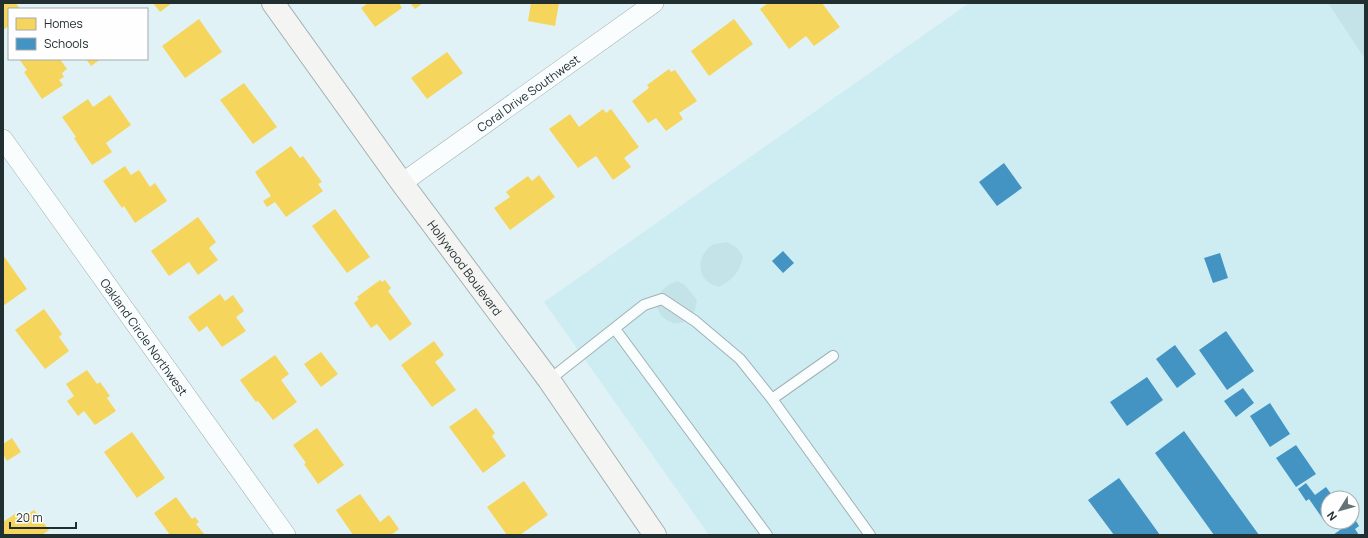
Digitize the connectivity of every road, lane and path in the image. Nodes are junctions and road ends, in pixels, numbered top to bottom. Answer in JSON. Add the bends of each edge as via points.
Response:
{"nodes":[{"id":1,"x":273,"y":3,"type":"edge"},
{"id":2,"x":654,"y":3,"type":"edge"},
{"id":3,"x":3,"y":139,"type":"edge"},
{"id":4,"x":402,"y":183,"type":"junction"},
{"id":5,"x":615,"y":329,"type":"junction"},
{"id":6,"x":832,"y":356,"type":"dead end"},
{"id":7,"x":549,"y":380,"type":"junction"},
{"id":8,"x":772,"y":399,"type":"junction"},
{"id":9,"x":286,"y":535,"type":"edge"},
{"id":10,"x":655,"y":535,"type":"edge"},
{"id":11,"x":767,"y":535,"type":"edge"},
{"id":12,"x":870,"y":535,"type":"edge"}],
"edges":[{"from":1,"to":4,"type":"street","name":"Hollywood Boulevard"},
{"from":2,"to":4,"type":"street","name":"Coral Drive Southwest"},
{"from":3,"to":9,"type":"street","name":"Oakland Circle Northwest"},
{"from":4,"to":7,"type":"street","name":"Hollywood Boulevard"},
{"from":5,"to":7,"type":"lane"},
{"from":5,"to":8,"type":"lane","via":[[644,304],[662,300],[696,321],[740,359]]},
{"from":5,"to":11,"type":"lane"},
{"from":6,"to":8,"type":"lane"},
{"from":7,"to":10,"type":"street","name":"Hollywood Boulevard"},
{"from":8,"to":12,"type":"lane"}]}
